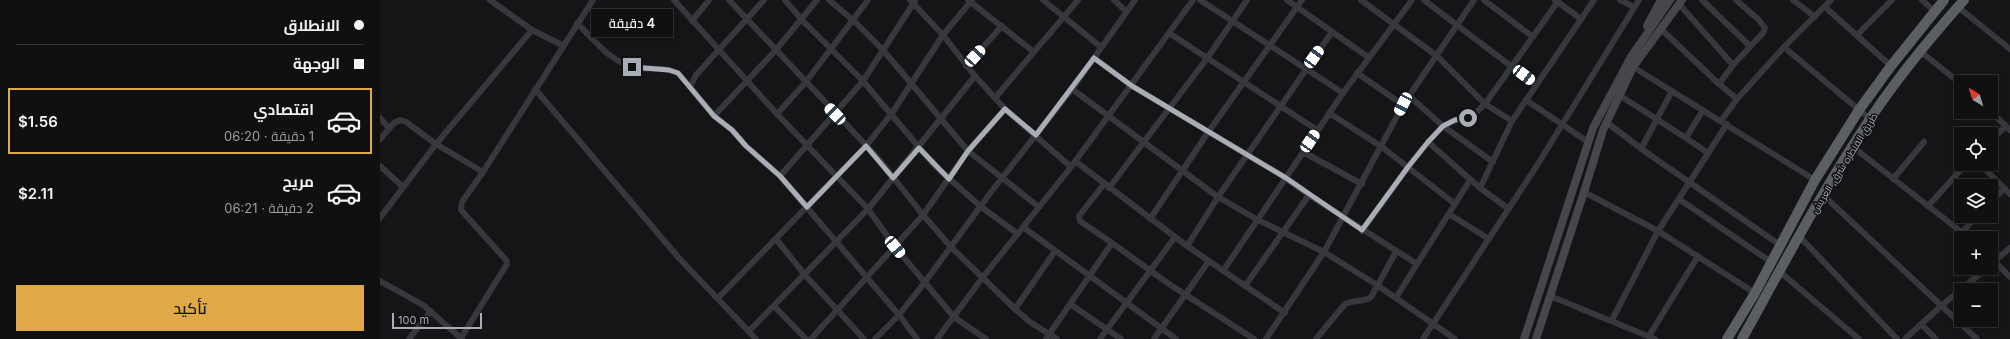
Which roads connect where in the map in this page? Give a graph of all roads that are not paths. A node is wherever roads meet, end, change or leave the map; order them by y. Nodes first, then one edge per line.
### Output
1 (490, 0) edge
2 (593, 0) edge
3 (674, 0) edge
4 (709, 0) edge
5 (729, 0) edge
6 (764, 0) edge
7 (785, 0) edge
8 (817, 0) edge
9 (829, 0) edge
10 (868, 0) edge
11 (970, 0) edge
12 (1043, 0) edge
13 (1078, 0) edge
14 (1114, 0) edge
15 (1135, 0) edge
16 (1193, 0) edge
17 (1200, 0) edge
18 (1247, 0) edge
19 (1287, 0) edge
20 (1302, 0) edge
21 (1361, 0) edge
22 (1412, 0) edge
23 (1424, 0) edge
24 (1474, 0) edge
25 (1484, 0) edge
26 (1594, 0) edge
27 (1620, 0) edge
28 (1639, 0) edge
29 (1661, 0) edge
30 (1670, 0) edge
31 (1702, 0) edge
32 (1736, 0) edge
33 (1793, 0) edge
34 (1831, 0) edge
35 (1892, 0) edge
36 (1922, 0) edge
37 (1944, 0) edge
38 (913, 1) edge
39 (1558, 1) edge
40 (1680, 2) edge
41 (1493, 3) edge
42 (1961, 4) edge
43 (1825, 6) junction
44 (1297, 7) junction
45 (1634, 7) junction
46 (1126, 11) junction
47 (1934, 11) junction
48 (1815, 17) junction
49 (1063, 18) junction
50 (1581, 18) junction
51 (747, 20) junction
52 (802, 20) junction
53 (1232, 20) junction
54 (692, 21) junction
55 (854, 21) junction
56 (577, 23) junction
57 (1394, 25) junction
58 (1457, 25) junction
59 (1002, 26) junction
60 (1661, 29) junction
61 (532, 30) junction
62 (1332, 32) junction
63 (1169, 33) junction
64 (943, 35) junction
65 (1857, 35) junction
66 (1533, 37) junction
67 (562, 45) junction
68 (1269, 45) junction
69 (1750, 46) junction
70 (1101, 47) junction
71 (1784, 47) junction
72 (832, 48) junction
73 (2010, 49) edge
74 (883, 50) junction
75 (719, 51) junction
76 (775, 51) junction
77 (1920, 51) junction
78 (1034, 52) junction
79 (1437, 56) junction
80 (1208, 57) junction
81 (1368, 57) junction
82 (1631, 57) junction
83 (1094, 58) junction
84 (1733, 65) junction
85 (966, 66) junction
86 (1512, 66) junction
87 (1891, 66) junction
88 (1633, 67) junction
89 (1305, 69) junction
90 (1357, 73) junction
91 (975, 76) junction
92 (1954, 78) edge
93 (746, 81) junction
94 (863, 81) junction
95 (1245, 81) junction
96 (806, 83) junction
97 (911, 84) junction
98 (1719, 84) junction
99 (1536, 85) junction
100 (1132, 86) junction
101 (690, 87) junction
102 (535, 89) junction
103 (1072, 89) junction
104 (1672, 91) junction
105 (1343, 93) junction
106 (1619, 95) junction
107 (1409, 96) junction
108 (995, 98) junction
109 (1526, 100) junction
110 (1737, 100) junction
111 (1403, 104) junction
112 (1485, 104) junction
113 (1281, 106) junction
114 (1169, 107) junction
115 (1005, 109) junction
116 (1703, 110) junction
117 (1859, 110) junction
118 (892, 113) junction
119 (1329, 113) junction
120 (777, 114) junction
121 (835, 114) junction
122 (714, 116) junction
123 (1108, 117) junction
124 (380, 118) edge
125 (1657, 119) junction
126 (1870, 119) junction
127 (1998, 119) edge
128 (941, 120) junction
129 (1512, 121) junction
130 (1606, 122) junction
131 (1724, 123) junction
132 (1562, 125) junction
133 (1443, 126) junction
134 (389, 128) junction
135 (2008, 128) edge
136 (1317, 130) junction
137 (1208, 131) junction
138 (1036, 135) junction
139 (1998, 135) edge
140 (1686, 138) junction
141 (380, 139) edge
142 (1144, 142) junction
143 (1428, 142) junction
144 (1588, 142) junction
145 (1924, 142) dead end
146 (436, 144) junction
147 (808, 144) junction
148 (866, 146) junction
149 (1382, 147) junction
150 (1853, 147) junction
151 (919, 148) junction
152 (1641, 149) junction
153 (968, 151) junction
154 (1303, 152) junction
155 (1708, 153) junction
156 (1247, 155) junction
157 (1075, 161) junction
158 (1493, 162) junction
159 (380, 166) edge
160 (1071, 167) junction
161 (1408, 167) junction
162 (1184, 170) junction
163 (1960, 171) edge
164 (1987, 171) edge
165 (483, 172) junction
166 (780, 176) junction
167 (838, 176) junction
168 (893, 178) junction
169 (1002, 178) junction
170 (1286, 178) junction
171 (949, 179) junction
172 (1893, 179) junction
173 (1470, 180) junction
174 (1815, 180) junction
175 (1689, 183) junction
176 (1104, 184) junction
177 (1362, 184) junction
178 (403, 187) junction
179 (1109, 188) junction
180 (1480, 188) junction
181 (2004, 188) junction
182 (1584, 192) junction
183 (1998, 194) edge
184 (2010, 194) edge
185 (1309, 195) junction
186 (1823, 195) junction
187 (1218, 196) junction
188 (1678, 199) junction
189 (1455, 204) junction
190 (980, 206) junction
191 (1928, 206) junction
192 (807, 207) junction
193 (1039, 207) junction
194 (1509, 208) junction
195 (868, 209) junction
196 (1448, 214) junction
197 (922, 215) junction
198 (380, 218) edge
199 (1150, 219) junction
200 (1343, 219) junction
201 (1258, 220) junction
202 (1970, 223) edge
203 (1023, 227) junction
204 (1362, 230) junction
205 (1658, 231) junction
206 (1961, 231) edge
207 (1963, 231) edge
208 (1283, 232) junction
209 (1018, 234) junction
210 (1175, 237) junction
211 (1800, 237) junction
212 (776, 239) junction
213 (1489, 239) junction
214 (836, 241) junction
215 (1112, 243) junction
216 (1780, 245) junction
217 (1186, 246) junction
218 (895, 247) junction
219 (951, 247) junction
220 (2010, 248) edge
221 (1055, 251) junction
222 (1324, 252) junction
223 (1396, 252) junction
224 (1698, 256) junction
225 (1998, 257) edge
226 (1209, 261) junction
227 (1771, 262) junction
228 (1417, 264) junction
229 (1998, 267) edge
230 (1150, 270) junction
231 (1223, 271) junction
232 (1780, 272) junction
233 (805, 275) junction
234 (1979, 275) edge
235 (1090, 276) junction
236 (983, 277) junction
237 (2010, 277) edge
238 (866, 278) junction
239 (380, 280) edge
240 (925, 282) junction
241 (1377, 285) junction
242 (1245, 286) junction
243 (1755, 293) junction
244 (1186, 295) junction
245 (1550, 296) junction
246 (718, 298) junction
247 (1396, 298) junction
248 (1126, 303) junction
249 (1070, 304) junction
250 (774, 306) junction
251 (1941, 306) junction
252 (1015, 309) junction
253 (837, 310) junction
254 (431, 311) junction
255 (1285, 313) junction
256 (899, 315) junction
257 (954, 316) junction
258 (1612, 320) junction
259 (1922, 324) junction
260 (1432, 325) junction
261 (1107, 329) junction
262 (1162, 329) junction
263 (749, 331) junction
264 (1048, 337) edge
265 (462, 338) edge
266 (1652, 338) edge
267 (1744, 338) edge
268 (1857, 338) edge
269 (409, 339) edge
270 (756, 339) edge
271 (806, 339) edge
272 (811, 339) edge
273 (864, 339) edge
274 (875, 339) edge
275 (917, 339) edge
276 (937, 339) edge
277 (986, 339) edge
278 (1057, 339) edge
279 (1100, 339) edge
280 (1121, 339) edge
281 (1154, 339) edge
282 (1176, 339) edge
283 (1254, 339) edge
284 (1266, 339) edge
285 (1316, 339) edge
286 (1423, 339) edge
287 (1455, 339) edge
288 (1524, 339) edge
289 (1536, 339) edge
290 (1727, 339) edge
291 (1897, 339) edge
292 (1905, 339) edge
293 (1936, 339) edge
294 (1977, 339) edge

1 - 61 street
2 - 56 street
3 - 54 street
4 - 54 street
5 - 51 street
6 - 51 street
7 - 52 street
8 - 52 street
9 - 55 street
10 - 55 street
11 - 59 street
11 - 64 street
12 - 49 street
13 - 49 street
14 - 46 street
15 - 46 street
16 - 63 street
17 - 53 street
18 - 53 street
19 - 44 street
20 - 44 street
21 - 57 street
22 - 57 street
23 - 58 street
24 - 58 street
25 - 41 street
26 - 50 street
27 - 45 street
28 - 45 street
29 - 82 main road
30 - 82 main road
31 - 69 street
32 - 69 street
33 - 48 street
34 - 43 street
35 - 65 street
36 - 47 street
37 - 47 highway, طريق القنطره شرق, العريش
38 - 64 street
38 - 74 street
39 - 50 street
39 - 66 street
40 - 60 main road
40 - 84 street
41 - 66 street
42 - 73 street
42 - 77 highway, طريق القنطره شرق, العريش
43 - 48 street
43 - 65 street
44 - 62 street
44 - 68 street
45 - 132 street
46 - 70 street
47 - 87 highway, طريق القنطره شرق, العريش
48 - 71 street
49 - 70 street
49 - 78 street
50 - 99 street
51 - 75 street
51 - 76 street
52 - 72 street
52 - 76 street
53 - 68 street
53 - 80 street
54 - 75 street
55 - 72 street
55 - 74 street
56 - 67 street
56 - 101 street
57 - 79 street
57 - 81 street
58 - 79 street
58 - 86 street
59 - 78 street
59 - 85 street
60 - 88 main road
60 - 98 street
61 - 67 street
61 - 146 street
62 - 81 street
62 - 89 street
63 - 80 street
63 - 100 street
64 - 85 street
64 - 97 street
65 - 87 street
66 - 86 street
67 - 102 street
68 - 89 street
68 - 95 street
69 - 84 street
70 - 83 street
71 - 110 street
71 - 117 street
72 - 94 street
72 - 96 street
74 - 94 street
74 - 97 street
75 - 93 street
75 - 101 street
76 - 93 street
76 - 96 street
77 - 92 street
77 - 126 highway, طريق القنطره شرق, العريش
78 - 108 street
79 - 107 street
79 - 112 street
80 - 95 street
80 - 114 street
81 - 90 street
82 - 144 main road
83 - 100 street
83 - 103 street
84 - 98 street
85 - 91 street
86 - 99 street
86 - 112 street
87 - 117 highway, طريق القنطره شرق, العريش
88 - 104 street
88 - 106 main road
89 - 105 street
89 - 113 street
90 - 105 street
90 - 111 street
91 - 108 street
91 - 128 street
93 - 120 street
93 - 122 street
94 - 118 street
94 - 121 street
95 - 113 street
95 - 137 street
96 - 120 street
96 - 121 street
97 - 118 street
97 - 128 street
98 - 110 street
99 - 109 street
100 - 114 street
100 - 123 street
101 - 122 street
102 - 165 street
102 - 246 street
103 - 123 street
103 - 138 street
104 - 116 street
104 - 125 street
105 - 119 street
106 - 125 street
106 - 130 main road
107 - 111 street
107 - 133 street
108 - 115 street
109 - 129 street
109 - 132 street
110 - 131 street
111 - 149 street
112 - 129 street
112 - 133 street
113 - 136 street
113 - 156 street
114 - 137 street
114 - 142 street
115 - 138 street
115 - 153 street
116 - 131 street
116 - 140 street
117 - 126 street
117 - 174 highway, طريق القنطره شرق, العريش
118 - 148 street
118 - 151 street
119 - 136 street
119 - 149 street
120 - 147 street
121 - 147 street
121 - 148 street
122 - 166 street
123 - 142 street
123 - 157 street
124 - 134 street
125 - 140 street
125 - 152 street
126 - 150 highway, طريق القنطره شرق, العريش
127 - 135 street
128 - 151 street
128 - 153 street
129 - 158 street
130 - 152 street
130 - 182 main road
131 - 155 street
131 - 174 street
132 - 144 street
132 - 194 street
133 - 143 street
133 - 158 street
134 - 141 street
134 - 146 street
135 - 139 street
136 - 154 street
137 - 156 street
137 - 162 street
138 - 160 street
138 - 169 street
140 - 155 street
142 - 162 street
142 - 179 street
143 - 161 street
143 - 173 street
144 - 288 main road
145 - 172 street
146 - 165 street
146 - 178 street
147 - 166 street
147 - 167 street
148 - 167 street
148 - 168 street
149 - 161 street
149 - 177 street
150 - 172 street
150 - 186 highway, طريق القنطره شرق, العريش
151 - 168 street
151 - 171 street
152 - 175 street
153 - 169 street
153 - 171 street
154 - 170 street
154 - 177 street
155 - 175 street
156 - 170 street
156 - 187 street
157 - 160 street
157 - 176 street
158 - 180 street
159 - 178 street
160 - 193 street
161 - 189 street
161 - 204 street
162 - 187 street
162 - 199 street
163 - 191 street
164 - 181 street
165 - 265 street
166 - 192 street
167 - 192 street
167 - 195 street
168 - 195 street
168 - 197 street
169 - 190 street
169 - 193 street
170 - 185 street
170 - 201 street
171 - 190 street
171 - 197 street
172 - 191 street
173 - 180 street
173 - 189 street
174 - 216 highway, طريق القنطره شرق, العريش
175 - 188 street
175 - 216 street
176 - 179 street
176 - 215 street
177 - 200 street
178 - 198 street
179 - 199 street
180 - 194 street
181 - 183 street
181 - 184 street
182 - 205 street
182 - 245 main road
185 - 200 street
185 - 208 street
186 - 211 highway, طريق القنطره شرق, العريش
186 - 251 street
187 - 201 street
187 - 217 street
188 - 205 street
188 - 227 street
189 - 196 street
190 - 209 street
190 - 219 street
191 - 206 street
192 - 212 street
192 - 214 street
193 - 203 street
194 - 213 street
195 - 214 street
195 - 218 street
196 - 213 street
196 - 228 street
197 - 218 street
197 - 219 street
199 - 210 street
200 - 204 street
200 - 222 street
201 - 208 street
201 - 231 street
202 - 207 street
203 - 209 street
203 - 221 street
204 - 223 street
205 - 224 street
205 - 258 street
208 - 222 street
208 - 242 street
209 - 236 street
210 - 217 street
210 - 230 street
211 - 232 highway, طريق القنطره شرق, العريش
211 - 291 street
212 - 233 street
212 - 246 street
213 - 260 street
214 - 233 street
214 - 238 street
215 - 230 street
215 - 235 street
216 - 227 highway, طريق القنطره شرق, العريش
217 - 226 street
218 - 238 street
218 - 240 street
219 - 236 street
219 - 240 street
220 - 225 street
221 - 235 street
221 - 252 street
222 - 241 street
222 - 255 street
223 - 228 street
223 - 241 street
224 - 243 street
224 - 266 street
226 - 231 street
226 - 244 street
227 - 243 highway, طريق القنطره شرق, العريش
228 - 247 street
229 - 237 street
230 - 244 street
230 - 248 street
231 - 242 street
232 - 267 highway, طريق القنطره شرق, العريش
232 - 268 street
233 - 250 street
233 - 253 street
234 - 251 street
235 - 248 street
235 - 249 street
236 - 252 street
236 - 257 street
238 - 253 street
238 - 256 street
239 - 254 street
240 - 256 street
240 - 257 street
241 - 247 street
241 - 285 street
242 - 255 street
243 - 290 highway, طريق القنطره شرق, العريش
244 - 262 street
244 - 283 street
245 - 258 street
245 - 289 main road
246 - 263 street
247 - 260 street
248 - 261 street
248 - 262 street
249 - 261 street
249 - 264 street
250 - 263 street
250 - 271 street
251 - 259 street
251 - 294 street
252 - 264 street
253 - 272 street
253 - 273 street
254 - 265 street
254 - 269 street
255 - 284 street
256 - 274 street
256 - 275 street
257 - 276 street
257 - 277 street
258 - 266 street
259 - 292 street
259 - 293 street
260 - 286 street
260 - 287 street
261 - 279 street
261 - 280 street
262 - 281 street
262 - 282 street
263 - 270 street
264 - 278 street

